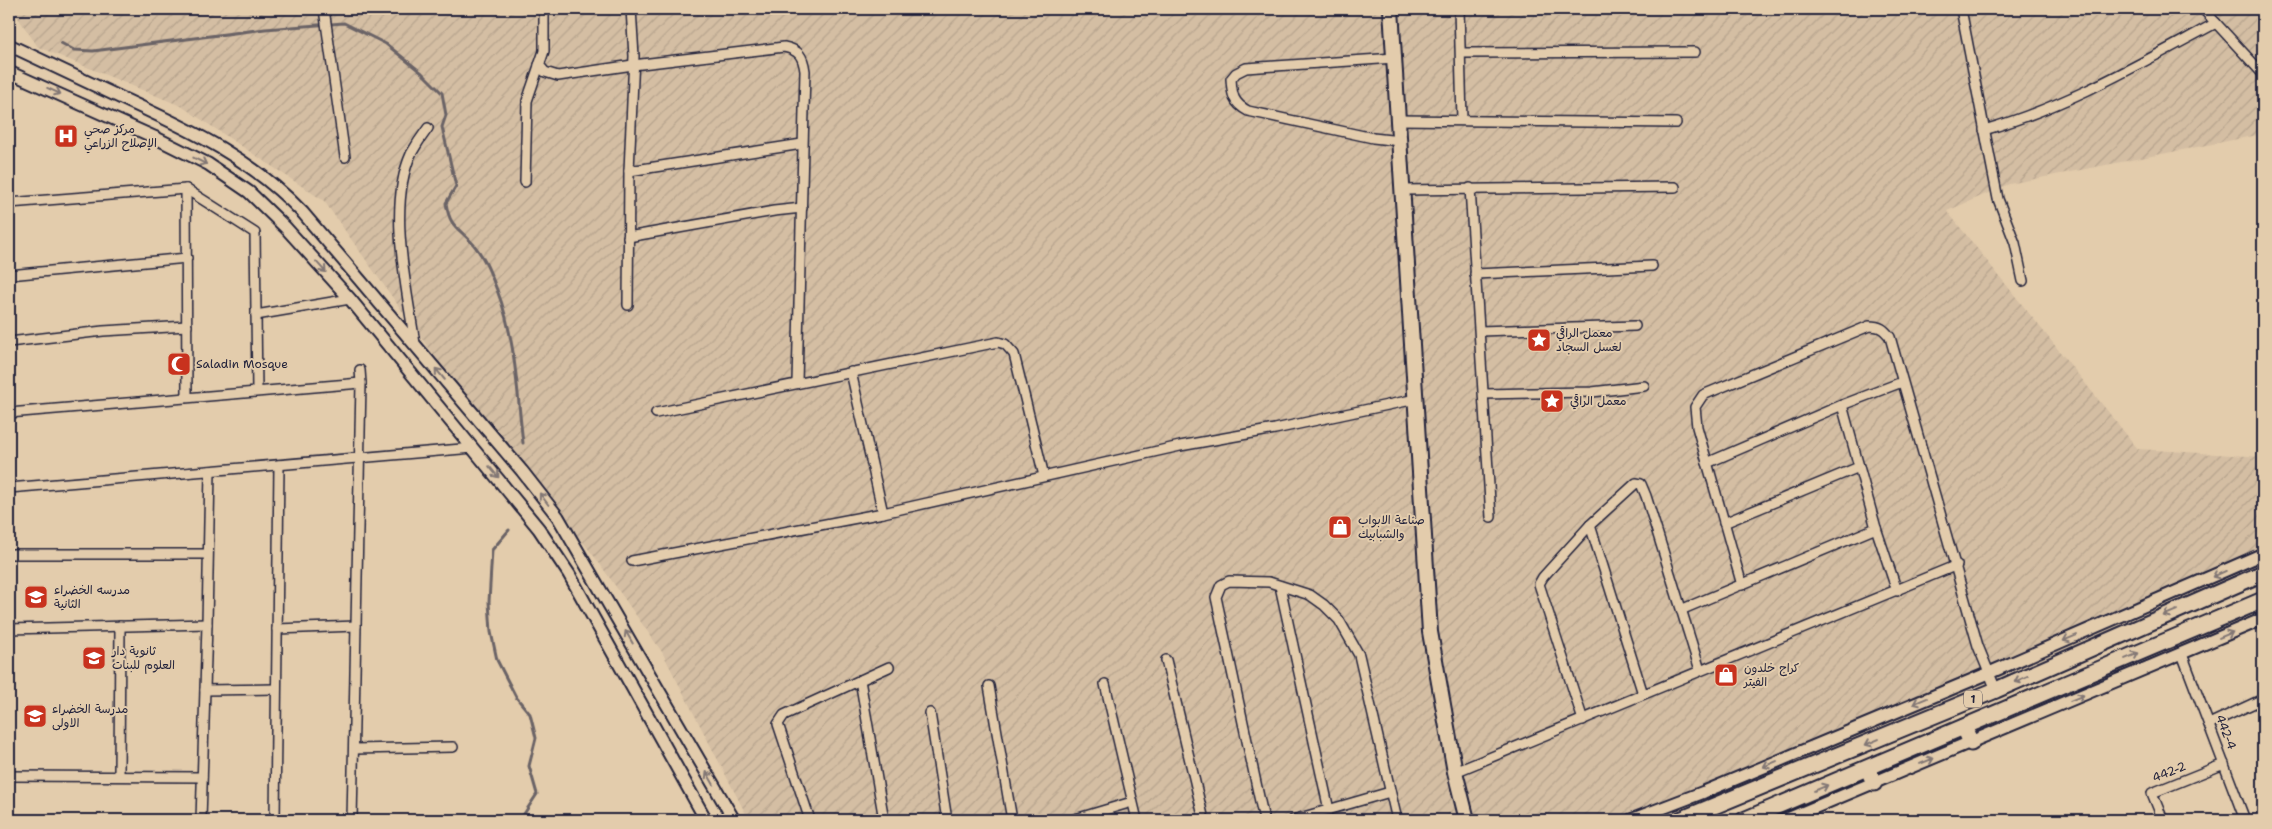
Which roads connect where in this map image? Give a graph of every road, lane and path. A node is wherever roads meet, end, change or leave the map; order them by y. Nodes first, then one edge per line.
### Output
1 (544, 9) edge
2 (631, 9) edge
3 (1391, 9) edge
4 (1459, 9) edge
5 (1961, 9) edge
6 (2203, 9) edge
7 (325, 13) edge
8 (2216, 23) junction
9 (9, 45) edge
10 (1695, 52) dead end
11 (1462, 53) junction
12 (1395, 58) junction
13 (539, 65) junction
14 (633, 65) junction
15 (9, 72) edge
16 (2263, 74) edge
17 (1398, 120) junction
18 (1462, 120) junction
19 (1676, 124) dead end
20 (428, 128) dead end
21 (1984, 130) junction
22 (1400, 142) junction
23 (802, 144) junction
24 (345, 156) dead end
25 (629, 171) junction
26 (525, 182) dead end
27 (1675, 187) dead end
28 (1470, 188) junction
29 (186, 189) junction
30 (1403, 190) junction
31 (9, 203) edge
32 (802, 208) junction
33 (628, 238) junction
34 (187, 258) junction
35 (1652, 266) dead end
36 (1475, 274) junction
37 (9, 275) edge
38 (2022, 281) dead end
39 (350, 299) junction
40 (628, 305) dead end
41 (256, 315) junction
42 (187, 326) junction
43 (1635, 326) dead end
44 (1480, 331) junction
45 (9, 342) edge
46 (415, 344) junction
47 (360, 370) dead end
48 (851, 372) junction
49 (797, 382) junction
50 (1902, 382) junction
51 (361, 383) junction
52 (1644, 386) dead end
53 (257, 392) junction
54 (1484, 394) junction
55 (188, 397) junction
56 (1416, 399) junction
57 (1842, 405) junction
58 (9, 412) edge
59 (656, 413) dead end
60 (476, 418) junction
61 (456, 427) junction
62 (473, 448) junction
63 (359, 458) junction
64 (1708, 463) junction
65 (279, 465) junction
66 (1859, 467) junction
67 (210, 471) junction
68 (1044, 476) junction
69 (9, 488) edge
70 (883, 513) junction
71 (1491, 517) dead end
72 (1724, 522) junction
73 (1590, 525) junction
74 (1876, 528) junction
75 (9, 554) edge
76 (207, 554) junction
77 (2263, 554) edge
78 (632, 561) dead end
79 (1957, 566) junction
80 (2263, 573) edge
81 (1742, 585) junction
82 (1280, 586) junction
83 (1897, 591) junction
84 (2263, 600) edge
85 (1682, 609) junction
86 (2263, 619) edge
87 (207, 624) junction
88 (120, 626) junction
89 (356, 626) junction
90 (9, 628) edge
91 (277, 629) junction
92 (2182, 654) junction
93 (1166, 660) dead end
94 (889, 667) dead end
95 (1700, 670) junction
96 (1989, 673) junction
97 (860, 680) junction
98 (1105, 684) dead end
99 (989, 686) dead end
100 (276, 689) junction
101 (205, 690) junction
102 (1996, 690) junction
103 (1643, 694) junction
104 (2263, 699) edge
105 (930, 713) dead end
106 (1582, 720) junction
107 (2209, 724) junction
108 (1964, 727) junction
109 (1971, 744) junction
110 (453, 747) dead end
111 (354, 748) junction
112 (2224, 764) junction
113 (1868, 769) junction
114 (1455, 772) junction
115 (9, 776) edge
116 (118, 776) junction
117 (202, 777) junction
118 (1874, 783) junction
119 (1390, 792) junction
120 (1132, 802) junction
121 (1329, 810) junction
122 (1714, 814) edge
123 (200, 820) edge
124 (275, 820) edge
125 (352, 820) edge
126 (706, 820) edge
127 (734, 820) edge
128 (810, 820) edge
129 (884, 820) edge
130 (947, 820) edge
131 (1012, 820) edge
132 (1072, 820) edge
133 (1137, 820) edge
134 (1204, 820) edge
135 (1264, 820) edge
136 (1293, 820) edge
137 (1397, 820) edge
138 (1467, 820) edge
139 (1631, 820) edge
140 (1680, 820) edge
141 (1744, 820) edge
142 (1785, 820) edge
143 (2163, 820) edge
144 (2246, 820) edge

1 - 13 street
2 - 14 street
3 - 12 main road
4 - 11 street
5 - 21 street
6 - 8 street
7 - 24 street
8 - 16 street
8 - 21 street
9 - 46 street
10 - 11 street
11 - 18 street
12 - 17 main road
12 - 22 street
13 - 14 street
13 - 26 street
14 - 23 street
14 - 25 street
15 -> 39 street
17 - 18 street
17 - 22 main road
18 - 19 street
20 - 46 street
21 - 38 street
22 - 30 main road
23 - 25 street
23 - 32 street
25 - 33 street
27 - 28 street
28 - 30 street
28 - 36 street
29 - 31 street
29 - 34 street
29 - 41 street
30 - 56 main road
32 - 33 street
32 - 49 street
33 - 40 street
34 - 37 street
34 - 42 street
35 - 36 street
36 - 44 street
39 - 41 street
39 - 61 street
41 - 53 street
42 - 45 street
42 - 55 street
43 - 44 street
44 - 54 street
60 -> 46 street
47 - 51 street
48 - 49 street
48 - 68 street
48 - 70 street
49 - 59 street
50 - 57 street
50 - 64 street
50 - 79 street
51 - 53 street
51 - 63 street
52 - 54 street
53 - 55 street
54 - 71 street
55 - 58 street
56 - 68 street
56 - 114 main road
57 - 64 street
57 - 66 street
60 - 61 street
127 -> 60 street
61 - 62 street
62 - 63 street
62 -> 126 street
63 - 65 street
63 - 89 street
64 - 72 street
65 - 67 street
65 - 91 street
66 - 72 street
66 - 74 street
67 - 69 street
67 - 76 street
68 - 70 street
70 - 78 street
72 - 81 street
73 - 85 street
73 - 103 street
73 - 106 street
74 - 81 street
74 - 83 street
75 - 76 street
76 - 87 street
77 -> 96 street
79 - 83 street
79 - 96 street
80 -> 102 highway, 1
81 - 85 street
82 - 119 street
82 - 121 street
82 - 135 street
83 - 95 street
108 -> 84 highway, 1
85 - 95 street
92 -> 86 street
87 - 88 street
87 - 101 street
88 - 90 street
88 - 116 street
89 - 91 street
89 - 111 street
91 - 100 street
92 - 107 street, 442-4
109 -> 92 street
93 - 134 street
94 - 97 street
95 - 103 street
96 - 102 street
96 -> 139 street
97 - 128 street
97 - 129 street
98 - 120 street
99 - 131 street
100 - 101 street
100 - 124 street
101 - 117 street
102 -> 122 highway, 1
103 - 106 street
104 - 107 street
105 - 130 street
106 - 114 street
107 - 112 street, 442-4
108 - 109 highway
108 - 113 highway, 1
118 -> 109 street
110 - 111 street
111 - 125 street
112 - 143 street, 442-2
112 - 144 street, 442-4
113 - 118 highway
141 -> 113 highway, 1
114 - 138 main road
115 - 116 street
116 - 117 street
117 - 123 street
118 - 142 street
119 - 121 street
119 - 137 street
120 - 132 street
120 - 133 street
121 - 136 street
122 - 140 highway, 1

